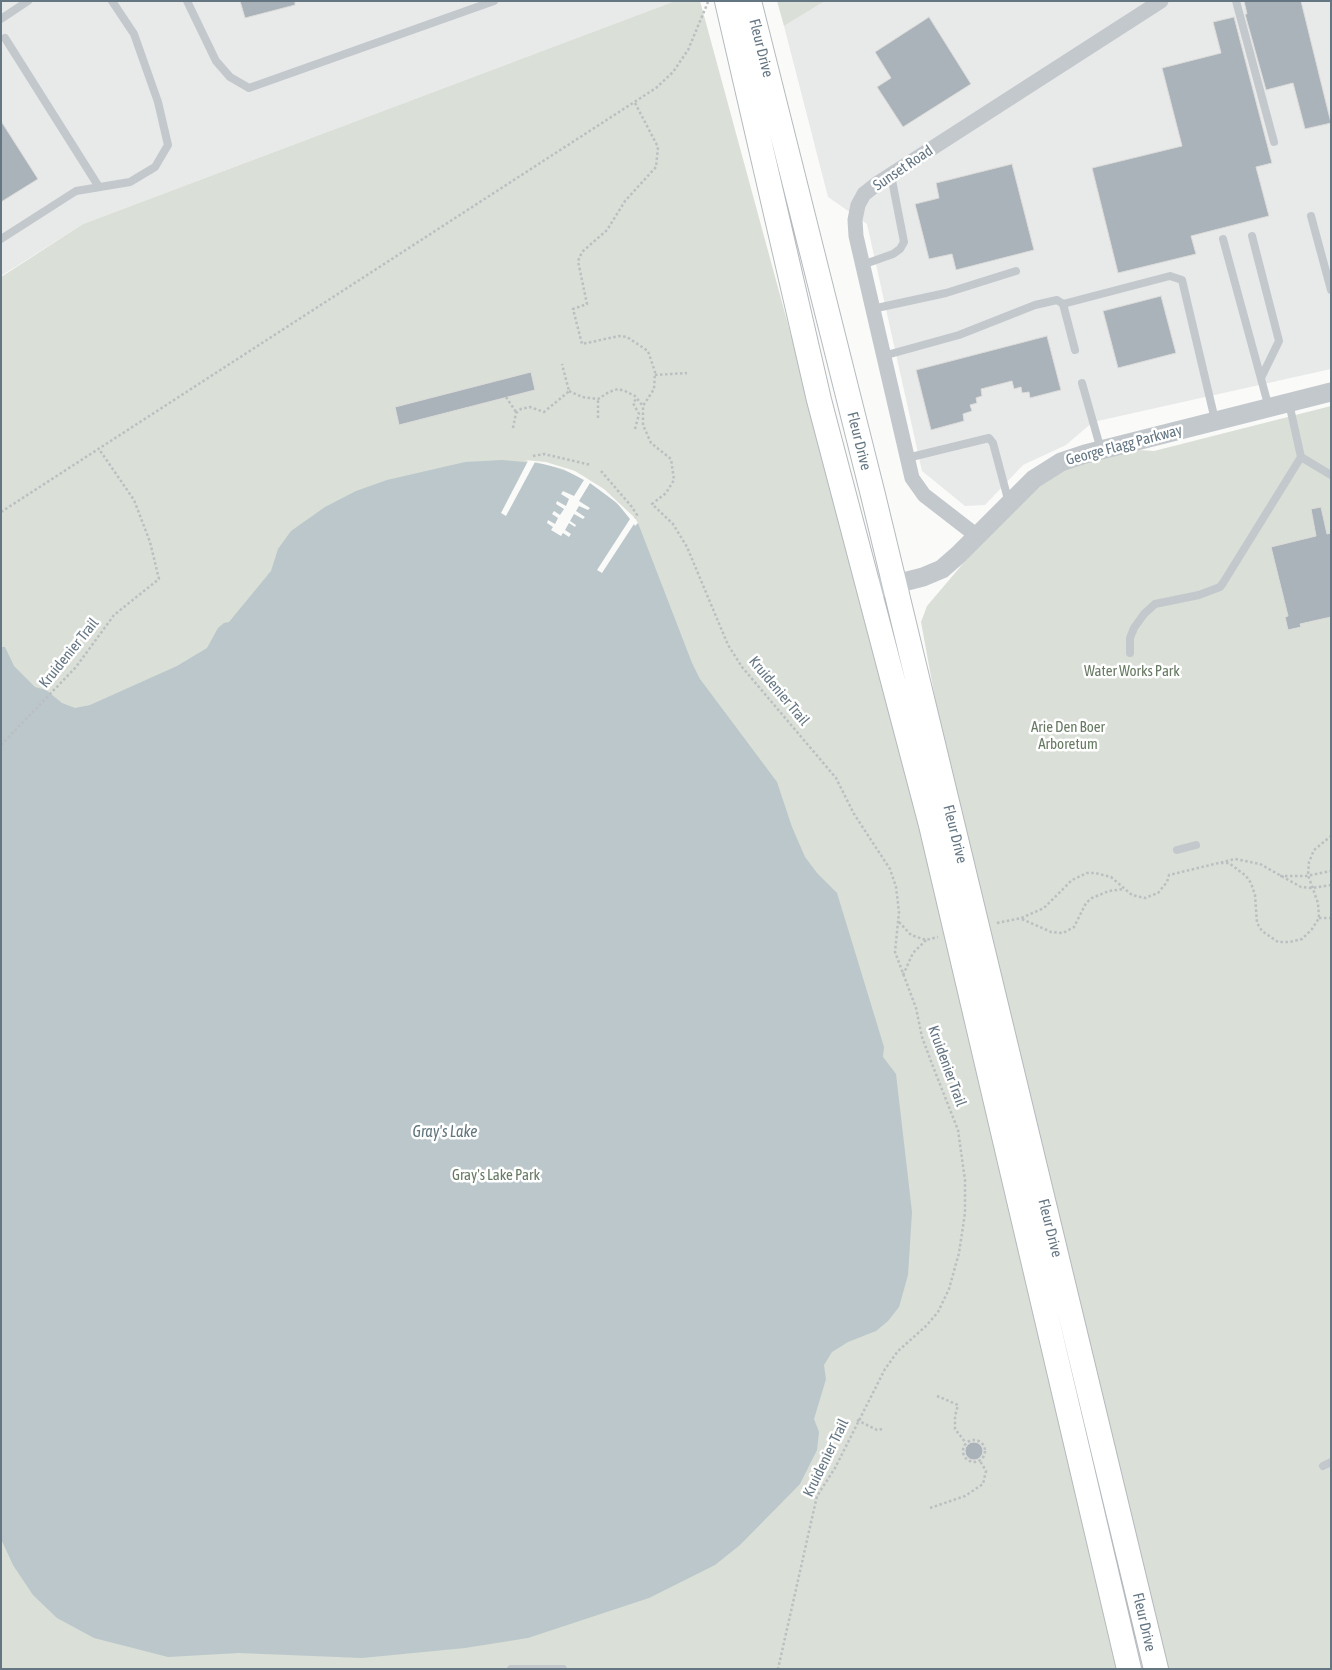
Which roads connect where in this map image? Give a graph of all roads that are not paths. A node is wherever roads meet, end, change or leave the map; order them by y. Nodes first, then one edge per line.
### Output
1 (28, 1) edge
2 (112, 1) edge
3 (187, 1) edge
4 (494, 1) edge
5 (727, 1) edge
6 (749, 1) edge
7 (1161, 1) edge
8 (1236, 1) edge
9 (1, 19) edge
10 (5, 38) dead end
11 (759, 88) junction
12 (1274, 142) dead end
13 (891, 175) junction
14 (100, 187) junction
15 (1311, 216) dead end
16 (1252, 236) dead end
17 (1, 239) edge
18 (1223, 239) dead end
19 (862, 265) junction
20 (1016, 271) dead end
21 (1331, 290) edge
22 (1063, 304) junction
23 (872, 309) junction
24 (1075, 350) dead end
25 (883, 356) junction
26 (1261, 378) junction
27 (1082, 382) dead end
28 (1331, 392) edge
29 (1289, 403) junction
30 (1269, 408) junction
31 (1216, 421) junction
32 (1101, 450) junction
33 (1301, 457) junction
34 (906, 458) junction
35 (1331, 475) edge
36 (1009, 503) junction
37 (977, 536) junction
38 (894, 584) junction
39 (868, 591) junction
40 (1130, 653) dead end
41 (1196, 845) dead end
42 (1177, 850) dead end
43 (1331, 1462) edge
44 (1323, 1466) dead end
45 (511, 1669) edge
46 (563, 1669) edge
47 (1129, 1669) edge
48 (1156, 1669) edge

1 - 9 lane
2 - 14 lane
3 - 4 lane
5 - 11 main road, Fleur Drive
6 - 11 main road, Fleur Drive
7 - 13 street, Sunset Road
8 - 12 lane
10 - 14 lane
11 - 38 main road, Fleur Drive
11 - 39 main road, Fleur Drive
13 - 19 street, Sunset Road
13 - 19 lane
14 - 17 lane
15 - 21 lane
16 - 26 lane
18 - 26 lane
19 - 23 street, Sunset Road
20 - 23 lane
22 - 24 lane
22 - 25 lane
22 - 31 lane
23 - 25 street, Sunset Road
25 - 34 street, Sunset Road
26 - 30 lane
27 - 32 lane
28 - 29 street, George Flagg Parkway
29 - 30 street, George Flagg Parkway
29 - 33 lane
30 - 31 street, George Flagg Parkway
31 - 32 street, George Flagg Parkway
32 - 36 street, George Flagg Parkway
33 - 35 lane
33 - 40 lane
34 - 36 lane
34 - 37 street, Sunset Road
36 - 37 street, George Flagg Parkway
37 - 38 street, George Flagg Parkway
38 - 39 street, George Flagg Parkway
38 - 48 main road, Fleur Drive
39 - 47 main road, Fleur Drive
41 - 42 lane
43 - 44 lane
45 - 46 lane

